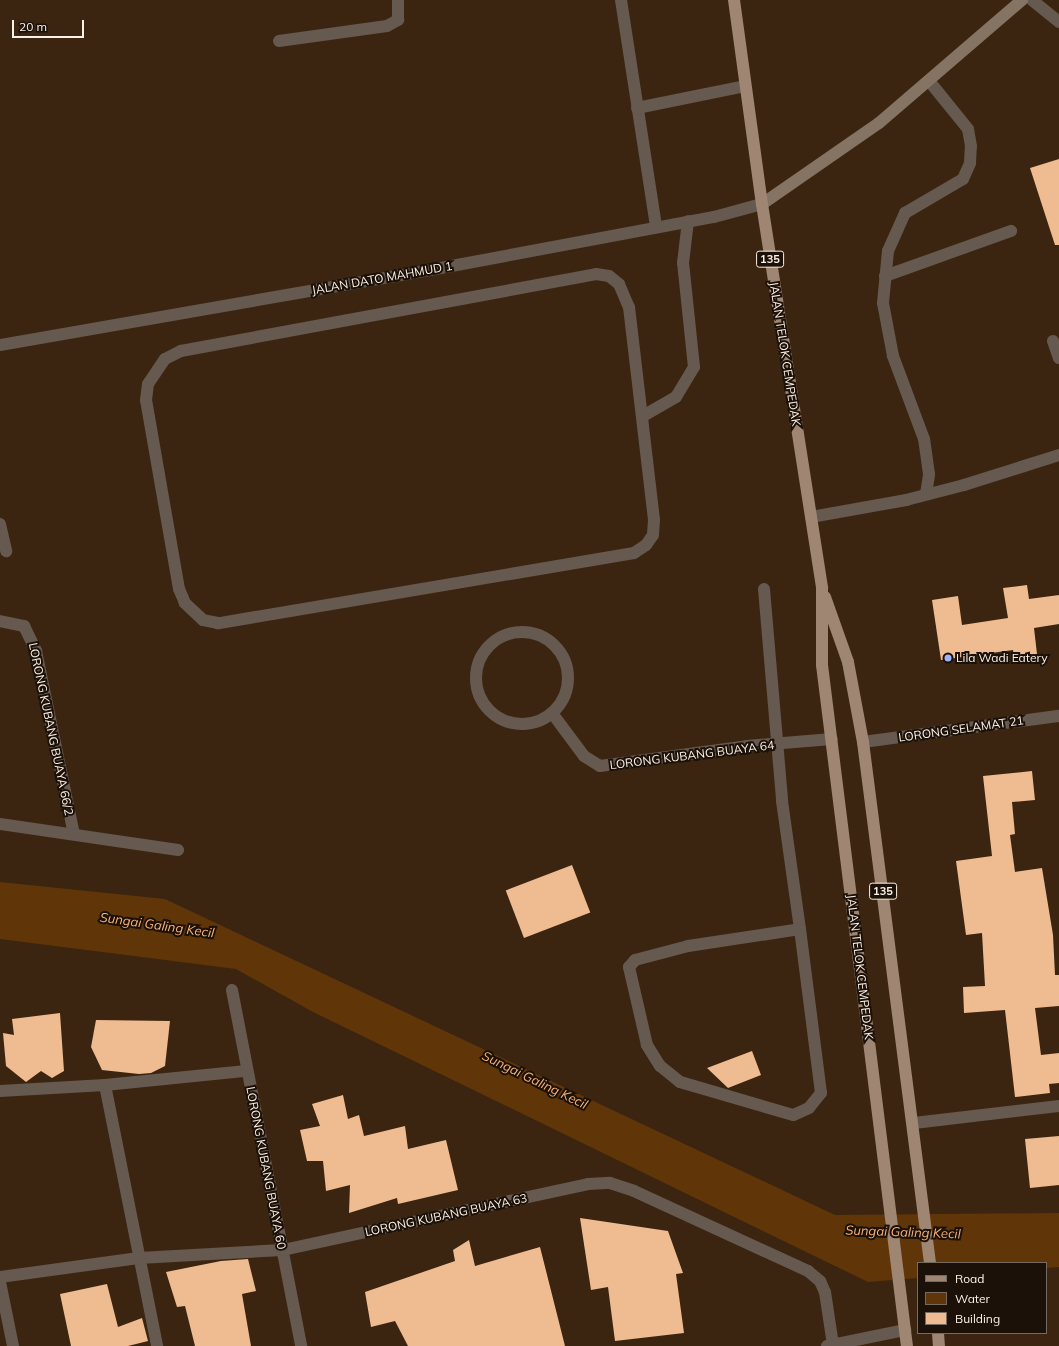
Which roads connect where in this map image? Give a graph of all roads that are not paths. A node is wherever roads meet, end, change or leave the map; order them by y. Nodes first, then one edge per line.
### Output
1 (401, 0) edge
2 (621, 0) edge
3 (734, 0) edge
4 (1022, 0) edge
5 (1032, 0) edge
6 (1059, 22) edge
7 (279, 41) dead end
8 (930, 82) junction
9 (746, 86) junction
10 (637, 108) junction
11 (762, 204) junction
12 (688, 221) junction
13 (656, 227) junction
14 (1011, 231) dead end
15 (885, 276) junction
16 (1053, 341) dead end
17 (0, 345) edge
18 (1059, 358) edge
19 (643, 416) junction
20 (1059, 455) edge
21 (926, 494) junction
22 (811, 516) junction
23 (0, 524) edge
24 (6, 550) dead end
25 (822, 588) junction
26 (764, 589) dead end
27 (0, 621) edge
28 (552, 713) junction
29 (1059, 716) edge
30 (832, 739) junction
31 (862, 742) junction
32 (776, 744) junction
33 (0, 824) edge
34 (74, 834) junction
35 (178, 850) dead end
36 (800, 929) junction
37 (232, 990) dead end
38 (246, 1071) junction
39 (106, 1086) junction
40 (0, 1091) edge
41 (1059, 1106) edge
42 (914, 1123) junction
43 (283, 1250) junction
44 (139, 1258) junction
45 (930, 1262) edge
46 (0, 1277) edge
47 (0, 1282) edge
48 (905, 1330) junction
49 (938, 1334) edge
50 (830, 1345) edge
51 (12, 1346) edge
52 (157, 1346) edge
53 (301, 1346) edge
54 (907, 1346) edge
55 (940, 1346) edge

1 - 7 street
2 - 10 street
3 - 9 main road, JALAN TELOK CEMPEDAK / 135
4 - 8 street
5 - 6 street
8 - 11 street
8 - 15 street
9 - 10 street
9 - 11 main road, JALAN TELOK CEMPEDAK / 135
10 - 13 street
11 - 12 street, JALAN DATO MAHMUD 1
11 - 22 main road, JALAN TELOK CEMPEDAK / 135
12 - 13 street, JALAN DATO MAHMUD 1
12 - 19 street
13 - 17 street, JALAN DATO MAHMUD 1
14 - 15 street
15 - 21 street
16 - 18 street
19 - 19 street
20 - 21 street
21 - 22 street
22 - 25 main road, JALAN TELOK CEMPEDAK / 135
23 - 24 street
25 - 30 main road, JALAN TELOK CEMPEDAK / 135
25 - 31 main road, JALAN TELOK CEMPEDAK / 135
26 - 32 street
27 - 34 street, LORONG KUBANG BUAYA 66/2
28 - 28 street
28 - 32 street, LORONG KUBANG BUAYA 64
29 - 31 street, LORONG SELAMAT 21
30 - 32 street, LORONG KUBANG BUAYA 64
30 - 48 main road, JALAN TELOK CEMPEDAK / 135
31 - 42 main road, JALAN TELOK CEMPEDAK / 135
32 - 36 street
33 - 34 street
34 - 35 street
36 - 36 street
37 - 38 street, LORONG KUBANG BUAYA 60
38 - 39 street
38 - 43 street, LORONG KUBANG BUAYA 60
39 - 40 street
39 - 44 street
41 - 42 street
42 - 45 main road, JALAN TELOK CEMPEDAK / 135
43 - 44 street, LORONG KUBANG BUAYA 63
43 - 50 street, LORONG KUBANG BUAYA 63
43 - 53 street, LORONG KUBANG BUAYA 60
44 - 46 street, LORONG KUBANG BUAYA 63
44 - 52 street
47 - 51 street
48 - 50 street
48 - 54 main road, JALAN TELOK CEMPEDAK / 135
49 - 55 main road

